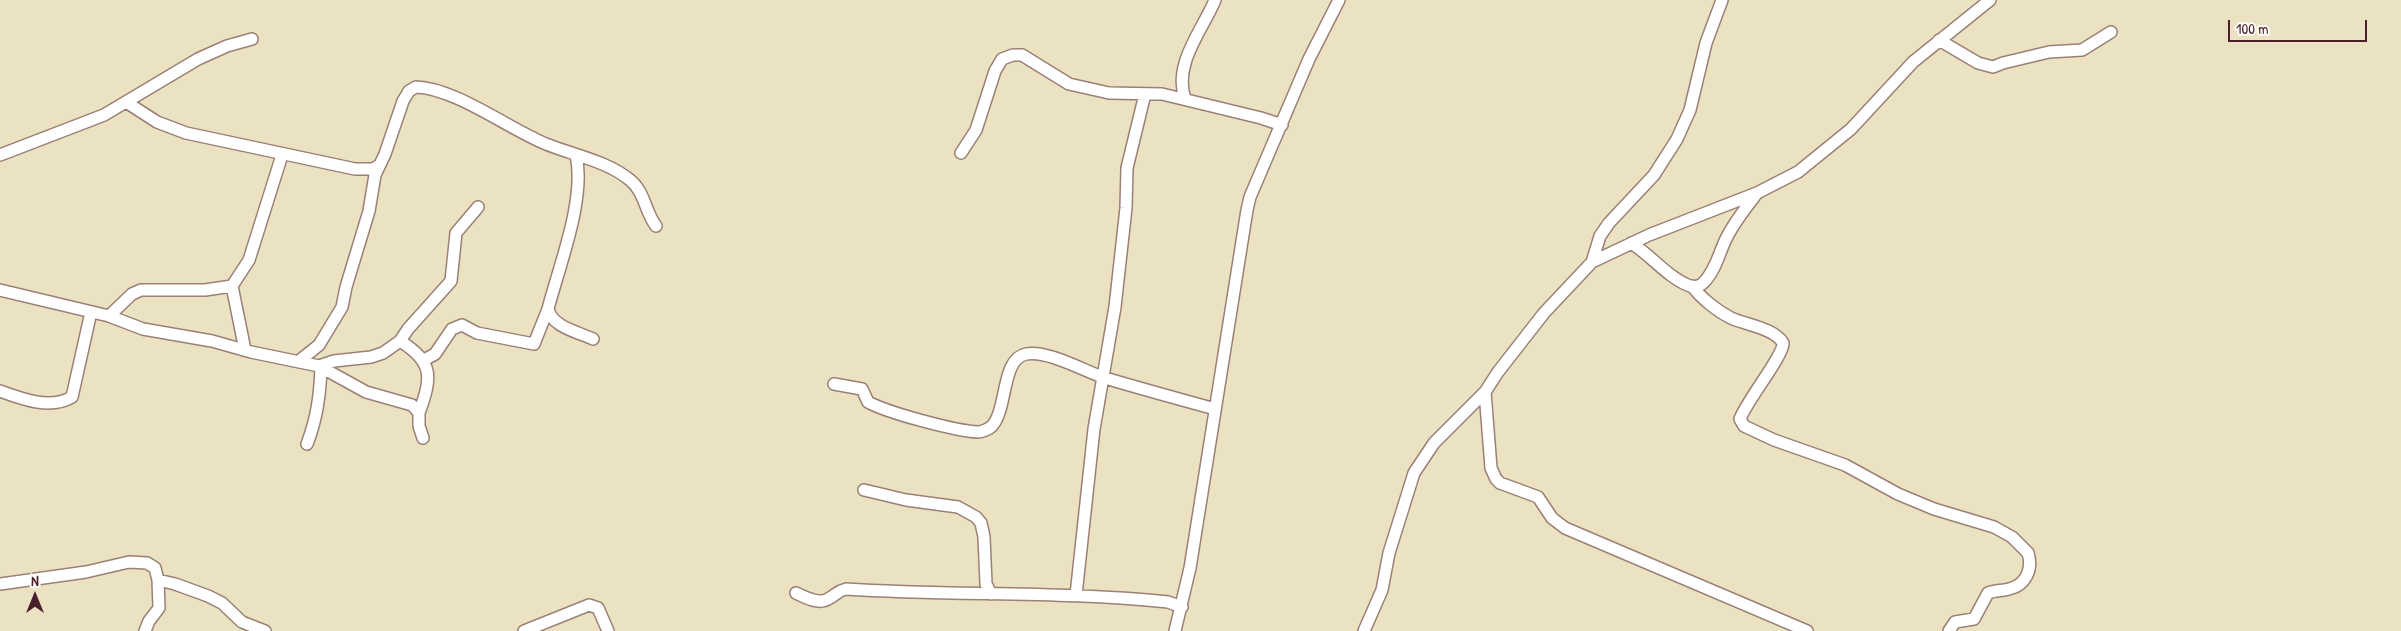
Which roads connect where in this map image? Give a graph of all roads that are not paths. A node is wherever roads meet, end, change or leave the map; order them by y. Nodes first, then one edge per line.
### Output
1 (1215, 0) edge
2 (1339, 0) edge
3 (1722, 0) edge
4 (1990, 0) edge
5 (2111, 32) dead end
6 (252, 39) dead end
7 (1939, 40) junction
8 (1145, 94) junction
9 (1185, 99) junction
10 (126, 102) junction
11 (1282, 125) junction
12 (961, 153) dead end
13 (0, 155) edge
14 (282, 155) junction
15 (576, 155) junction
16 (598, 164) junction
17 (378, 166) junction
18 (579, 175) junction
19 (1757, 193) junction
20 (478, 207) dead end
21 (656, 226) dead end
22 (1631, 244) junction
23 (1592, 262) junction
24 (232, 286) junction
25 (1692, 286) junction
26 (0, 290) edge
27 (548, 309) junction
28 (91, 312) junction
29 (109, 316) junction
30 (593, 339) dead end
31 (400, 341) junction
32 (245, 350) junction
33 (424, 360) junction
34 (300, 361) junction
35 (320, 367) junction
36 (1103, 377) junction
37 (834, 384) dead end
38 (0, 391) edge
39 (1485, 392) junction
40 (1215, 409) junction
41 (419, 413) junction
42 (422, 438) dead end
43 (307, 444) dead end
44 (864, 490) dead end
45 (158, 580) junction
46 (0, 584) edge
47 (796, 593) dead end
48 (991, 594) junction
49 (1076, 595) junction
50 (1182, 607) junction
51 (145, 631) edge
52 (265, 631) edge
53 (524, 631) edge
54 (608, 631) edge
55 (1175, 631) edge
56 (1364, 631) edge
57 (1807, 631) edge
58 (1949, 631) edge

1 - 9 street
2 - 11 street
3 - 23 street
4 - 7 street
5 - 7 street
6 - 10 street
7 - 19 street
8 - 9 street
8 - 12 street
8 - 36 street
9 - 11 street
10 - 13 street
10 - 14 street
11 - 40 street
14 - 17 street
14 - 24 street
15 - 16 street
15 - 17 street
15 - 18 street
16 - 18 street
16 - 21 street
17 - 34 street
18 - 27 street
19 - 22 street
19 - 25 street
20 - 31 street
22 - 23 street
22 - 25 street
23 - 39 street
24 - 29 street
24 - 32 street
25 - 58 street
26 - 28 street
27 - 30 street
27 - 33 street
28 - 29 street
28 - 38 street
29 - 32 street
31 - 33 street
31 - 35 street
32 - 34 street
33 - 41 street
34 - 35 street
35 - 41 street
35 - 43 street
36 - 37 street
36 - 40 street
36 - 49 street
39 - 56 street
39 - 57 street
40 - 50 street
41 - 42 street
44 - 48 street
45 - 46 street
45 - 51 street
45 - 52 street
47 - 48 street
48 - 49 street
49 - 50 street
50 - 55 street
53 - 54 street

